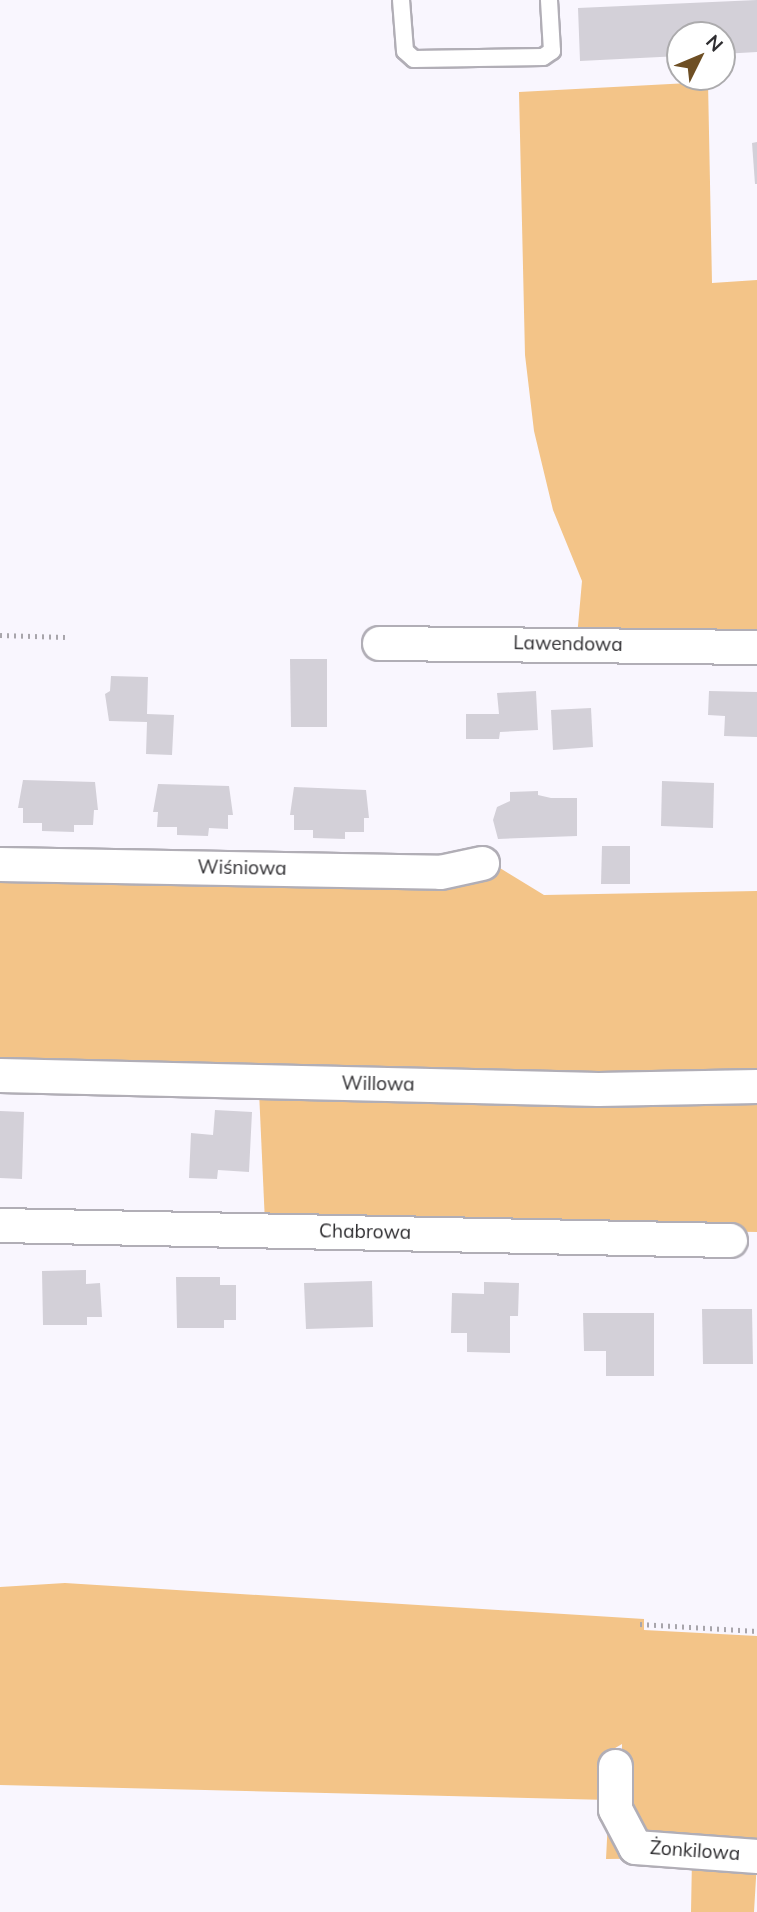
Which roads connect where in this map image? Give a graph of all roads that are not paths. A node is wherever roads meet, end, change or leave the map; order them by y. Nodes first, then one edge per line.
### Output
1 (401, 0) edge
2 (550, 0) edge
3 (379, 643) dead end
4 (757, 647) edge
5 (482, 863) dead end
6 (0, 864) edge
7 (0, 1075) edge
8 (757, 1086) edge
9 (0, 1226) edge
10 (730, 1240) dead end
11 (615, 1766) dead end
12 (757, 1856) edge

1 - 2 lane
3 - 4 street, Lawendowa
5 - 6 street, Wiśniowa
7 - 8 street, Willowa
9 - 10 street, Chabrowa
11 - 12 street, Żonkilowa

